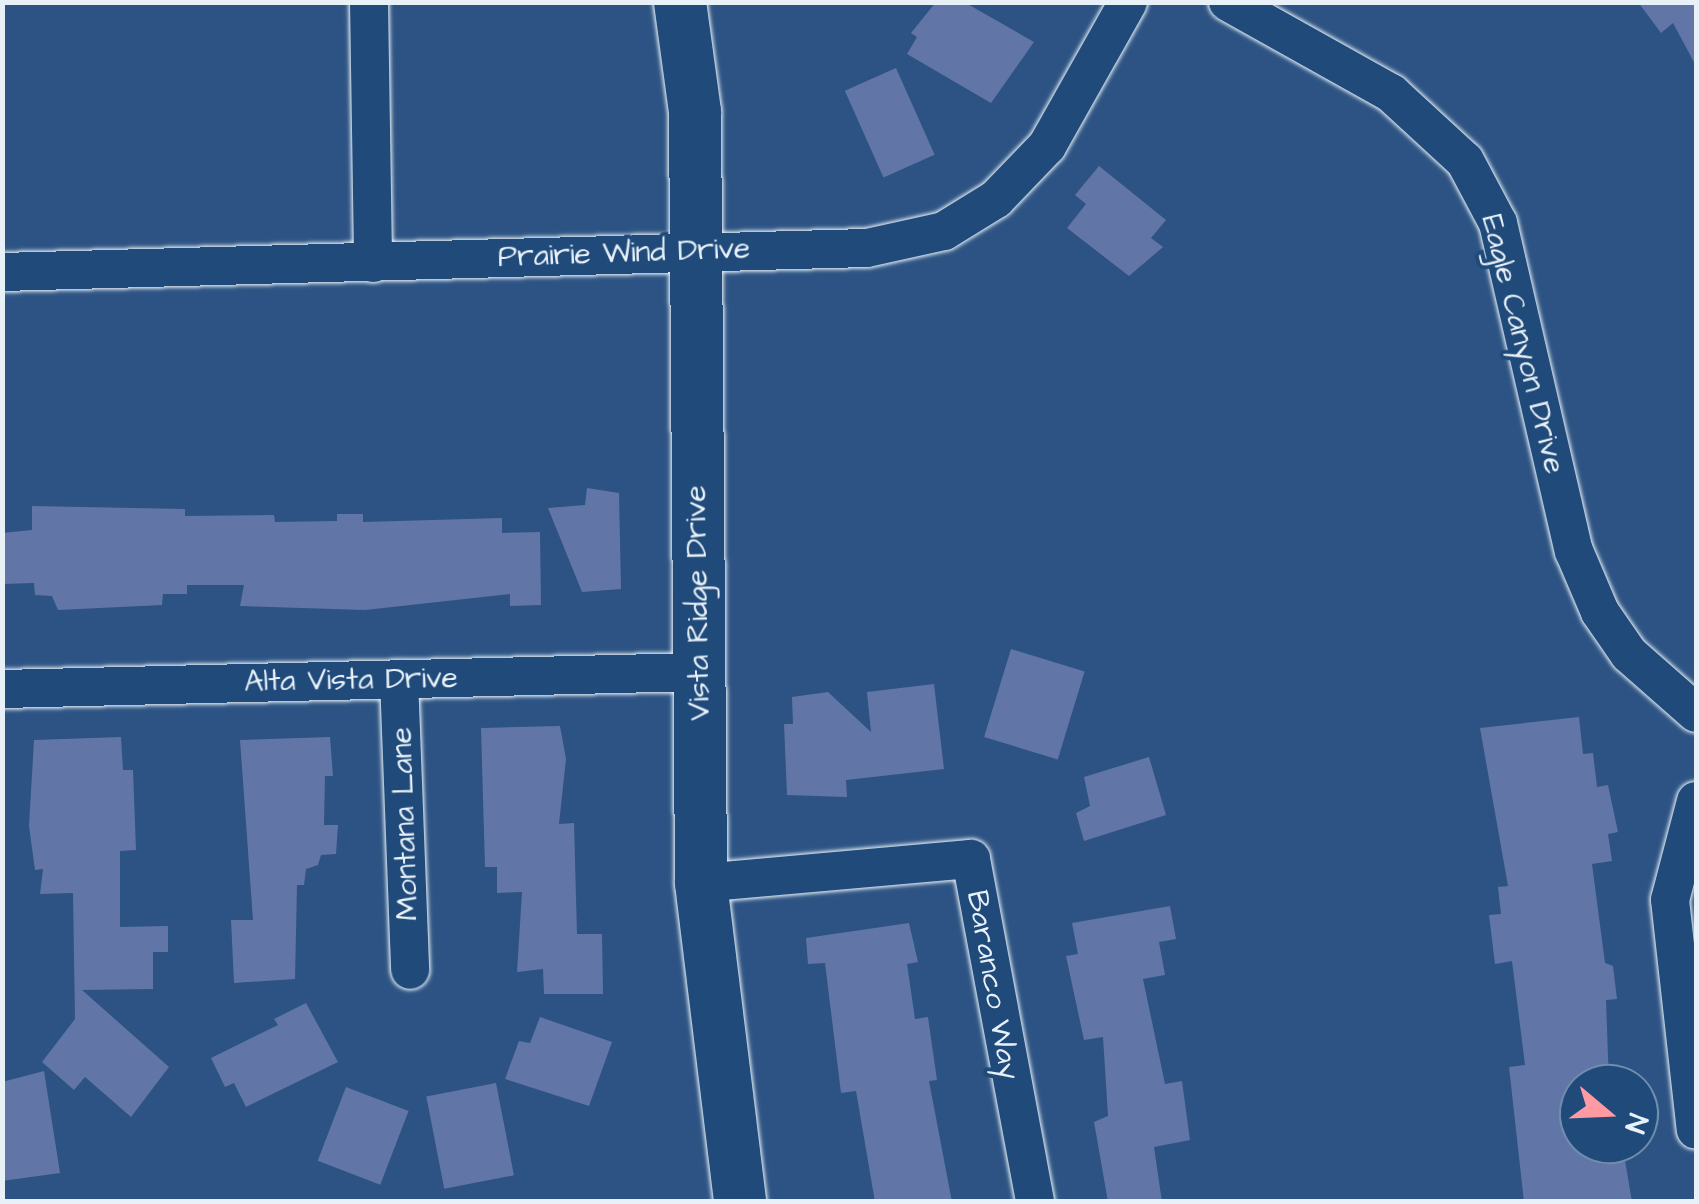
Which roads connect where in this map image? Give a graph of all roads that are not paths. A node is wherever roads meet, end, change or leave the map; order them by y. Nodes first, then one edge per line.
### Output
1 (369, 2) edge
2 (680, 2) edge
3 (1128, 2) edge
4 (1228, 2) edge
5 (694, 248) junction
6 (373, 262) junction
7 (2, 272) edge
8 (699, 672) junction
9 (399, 678) junction
10 (2, 689) edge
11 (1696, 713) edge
12 (1696, 801) edge
13 (701, 884) junction
14 (410, 970) dead end
15 (1696, 1130) edge
16 (740, 1202) edge
17 (1036, 1202) edge

1 - 6 street
2 - 5 street, Vista Ridge Drive
3 - 5 street, Prairie Wind Drive
4 - 11 street, Eagle Canyon Drive
5 - 6 street, Prairie Wind Drive
5 - 8 street, Vista Ridge Drive
6 - 7 street, Prairie Wind Drive
8 - 9 street, Alta Vista Drive
8 - 13 street, Vista Ridge Drive
9 - 10 street, Alta Vista Drive
9 - 14 street, Montana Lane
12 - 15 street
13 - 16 street, Vista Ridge Drive
13 - 17 street, Baranco Way

